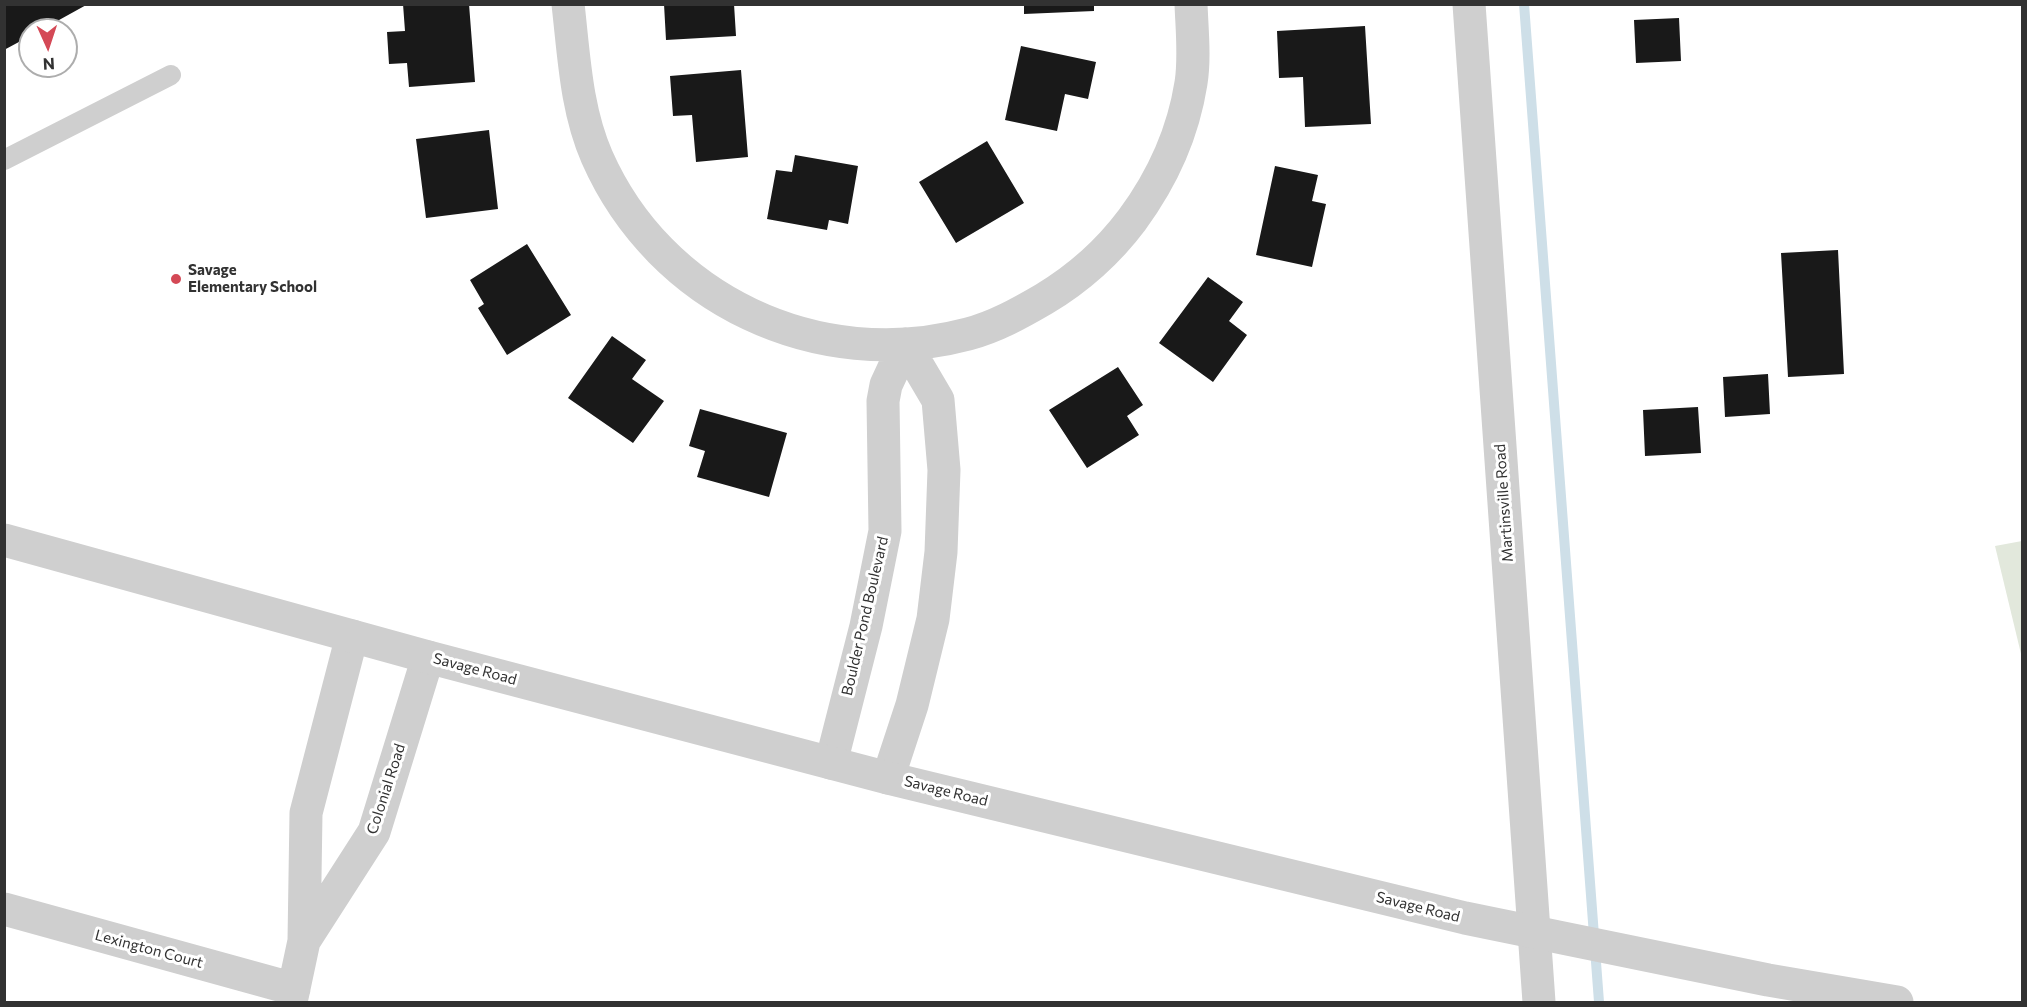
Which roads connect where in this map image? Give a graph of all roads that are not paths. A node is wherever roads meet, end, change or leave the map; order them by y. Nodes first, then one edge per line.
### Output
1 (568, 4) edge
2 (1191, 4) edge
3 (1469, 4) edge
4 (171, 75) dead end
5 (4, 160) edge
6 (905, 344) junction
7 (4, 540) edge
8 (352, 636) junction
9 (428, 657) junction
10 (831, 763) junction
11 (888, 778) junction
12 (4, 909) edge
13 (1534, 933) junction
14 (304, 941) junction
15 (292, 996) edge
16 (1539, 1002) edge
17 (1897, 1002) edge

1 - 6 street
2 - 6 street
3 - 13 street, Martinsville Road
4 - 5 lane
6 - 10 street, Boulder Pond Boulevard
6 - 11 street
7 - 8 street, Savage Road
8 - 9 street, Savage Road
8 - 14 street, Colonial Road
9 - 10 street, Savage Road
9 - 14 street, Colonial Road
10 - 11 street, Savage Road
11 - 13 street, Savage Road
12 - 15 street, Lexington Court
13 - 16 street, Martinsville Road
13 - 17 street, Savage Road
14 - 15 street, Colonial Road

